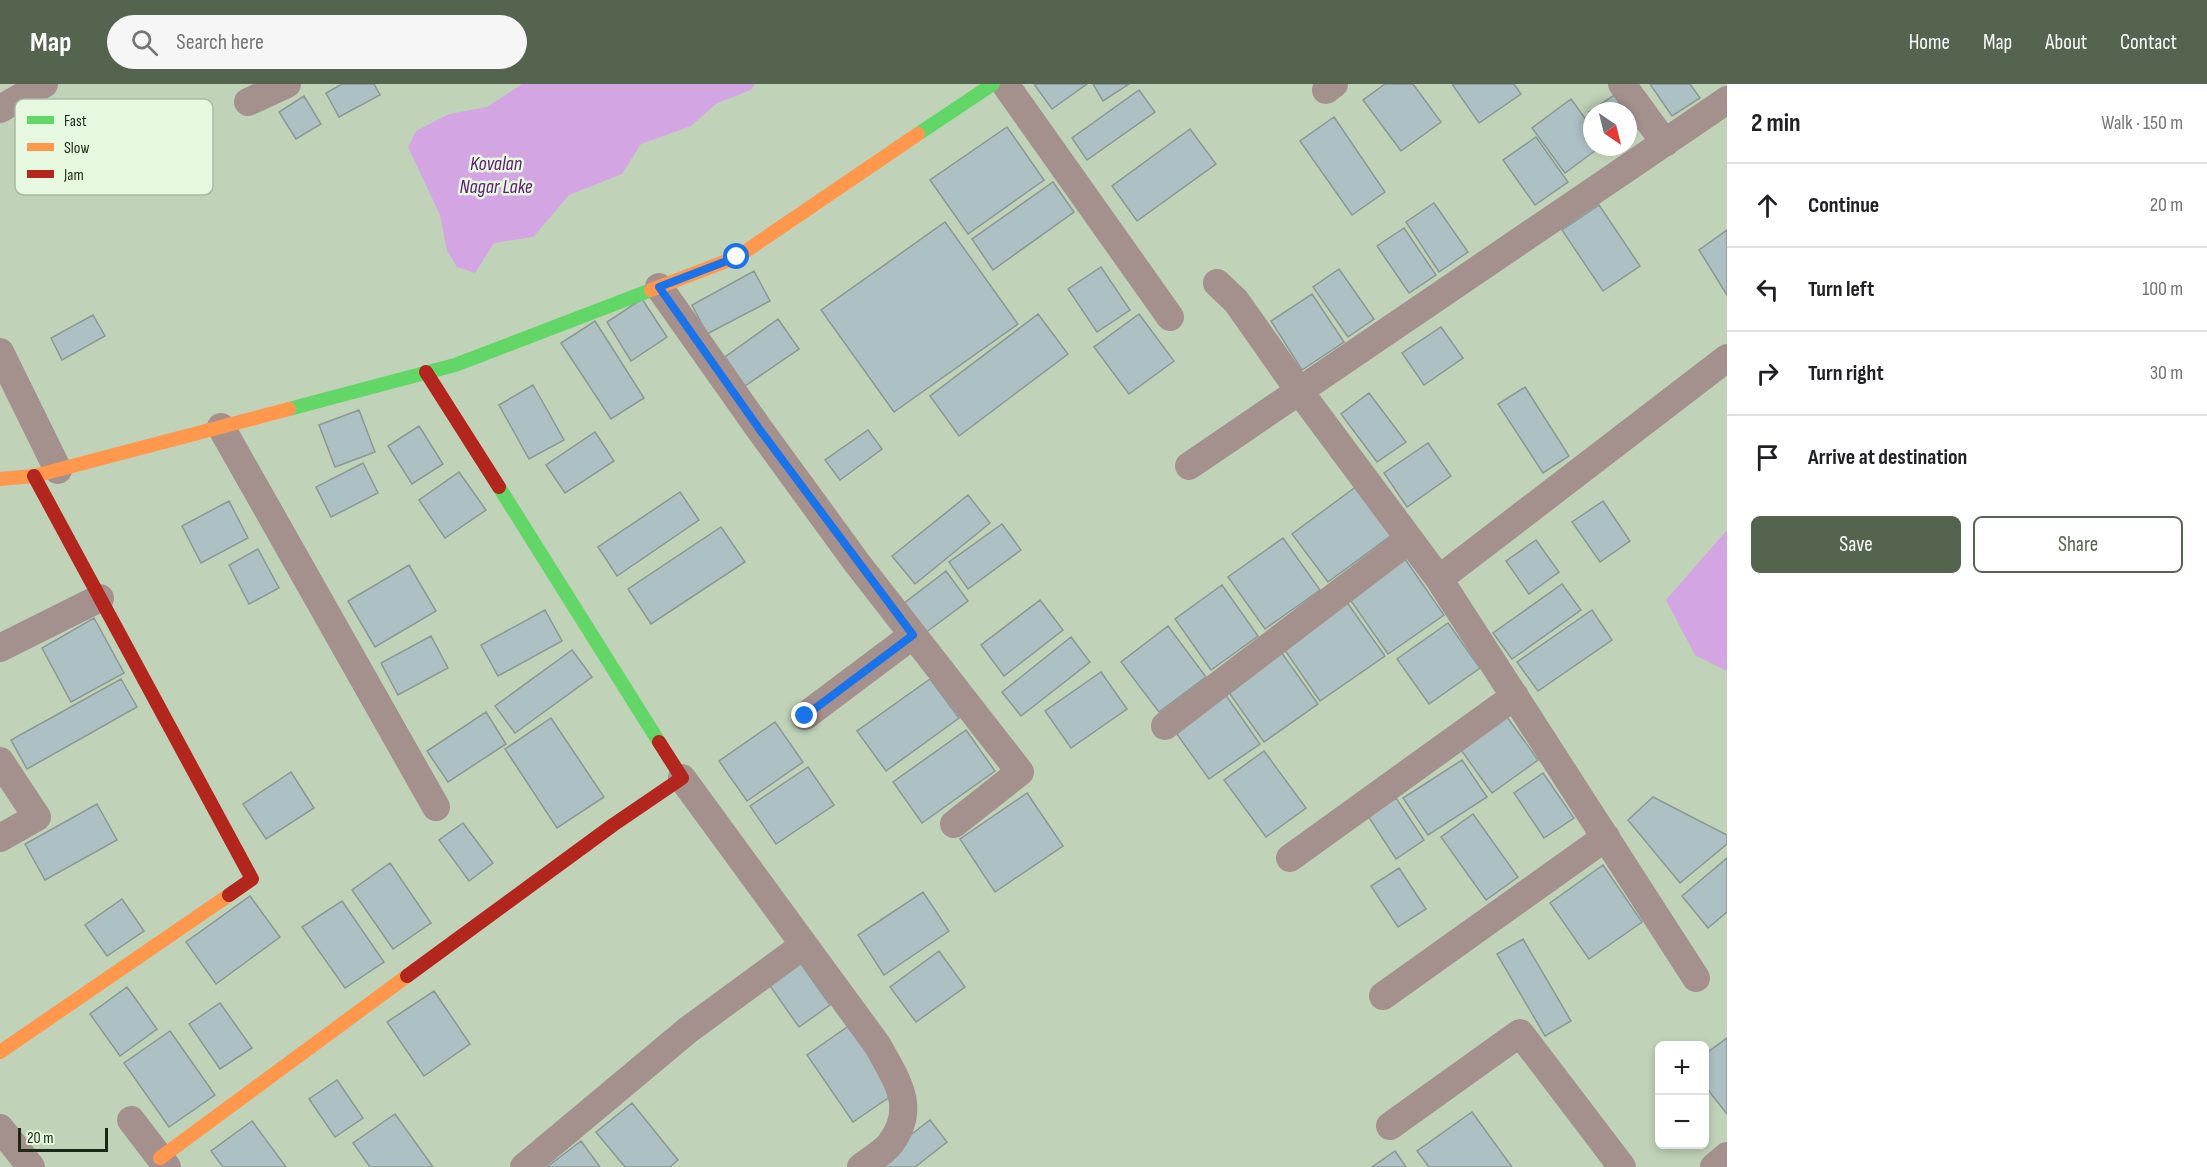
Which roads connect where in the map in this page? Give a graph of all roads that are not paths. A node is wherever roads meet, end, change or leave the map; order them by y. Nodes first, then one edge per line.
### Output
1 (44, 84) edge
2 (287, 84) edge
3 (993, 84) edge
4 (1005, 84) edge
5 (1622, 84) edge
6 (18, 99) edge
7 (15, 100) edge
8 (1727, 100) edge
9 (248, 102) dead end
10 (0, 109) edge
11 (1665, 142) junction
12 (1217, 283) dead end
13 (659, 287) junction
14 (1170, 317) dead end
15 (0, 352) edge
16 (1727, 358) edge
17 (426, 372) junction
18 (1299, 392) junction
19 (220, 427) junction
20 (1189, 466) dead end
21 (46, 473) junction
22 (0, 479) edge
23 (1409, 540) junction
24 (1439, 579) junction
25 (100, 598) junction
26 (913, 635) junction
27 (0, 648) edge
28 (1515, 696) junction
29 (805, 716) dead end
30 (1165, 726) dead end
31 (0, 761) edge
32 (682, 778) junction
33 (436, 807) dead end
34 (954, 824) dead end
35 (1606, 837) junction
36 (0, 838) edge
37 (1290, 858) dead end
38 (804, 945) junction
39 (1696, 978) dead end
40 (1383, 996) dead end
41 (0, 1052) edge
42 (131, 1120) dead end
43 (1390, 1126) dead end
44 (0, 1128) edge
45 (1727, 1156) edge
46 (163, 1162) edge
47 (31, 1167) edge
48 (524, 1167) edge
49 (861, 1167) edge
50 (1622, 1167) edge
51 (1714, 1167) edge

1 - 6 street
2 - 9 street
3 - 13 street
4 - 14 street
5 - 11 street
7 - 10 street
8 - 11 street
11 - 18 street
12 - 18 street
13 - 17 street
13 - 26 street
15 - 21 street
16 - 24 street
17 - 19 street
17 - 32 street
18 - 20 street
18 - 23 street
19 - 21 street
19 - 33 street
21 - 22 street
21 - 25 street
23 - 24 street
23 - 30 street
24 - 28 street
25 - 27 street
25 - 41 street
26 - 29 street
26 - 34 street
28 - 35 street
28 - 37 street
31 - 36 street
32 - 38 street
32 - 46 street
35 - 39 street
35 - 40 street
38 - 48 street
38 - 49 street
42 - 46 street
43 - 50 street
44 - 47 street
45 - 51 street

